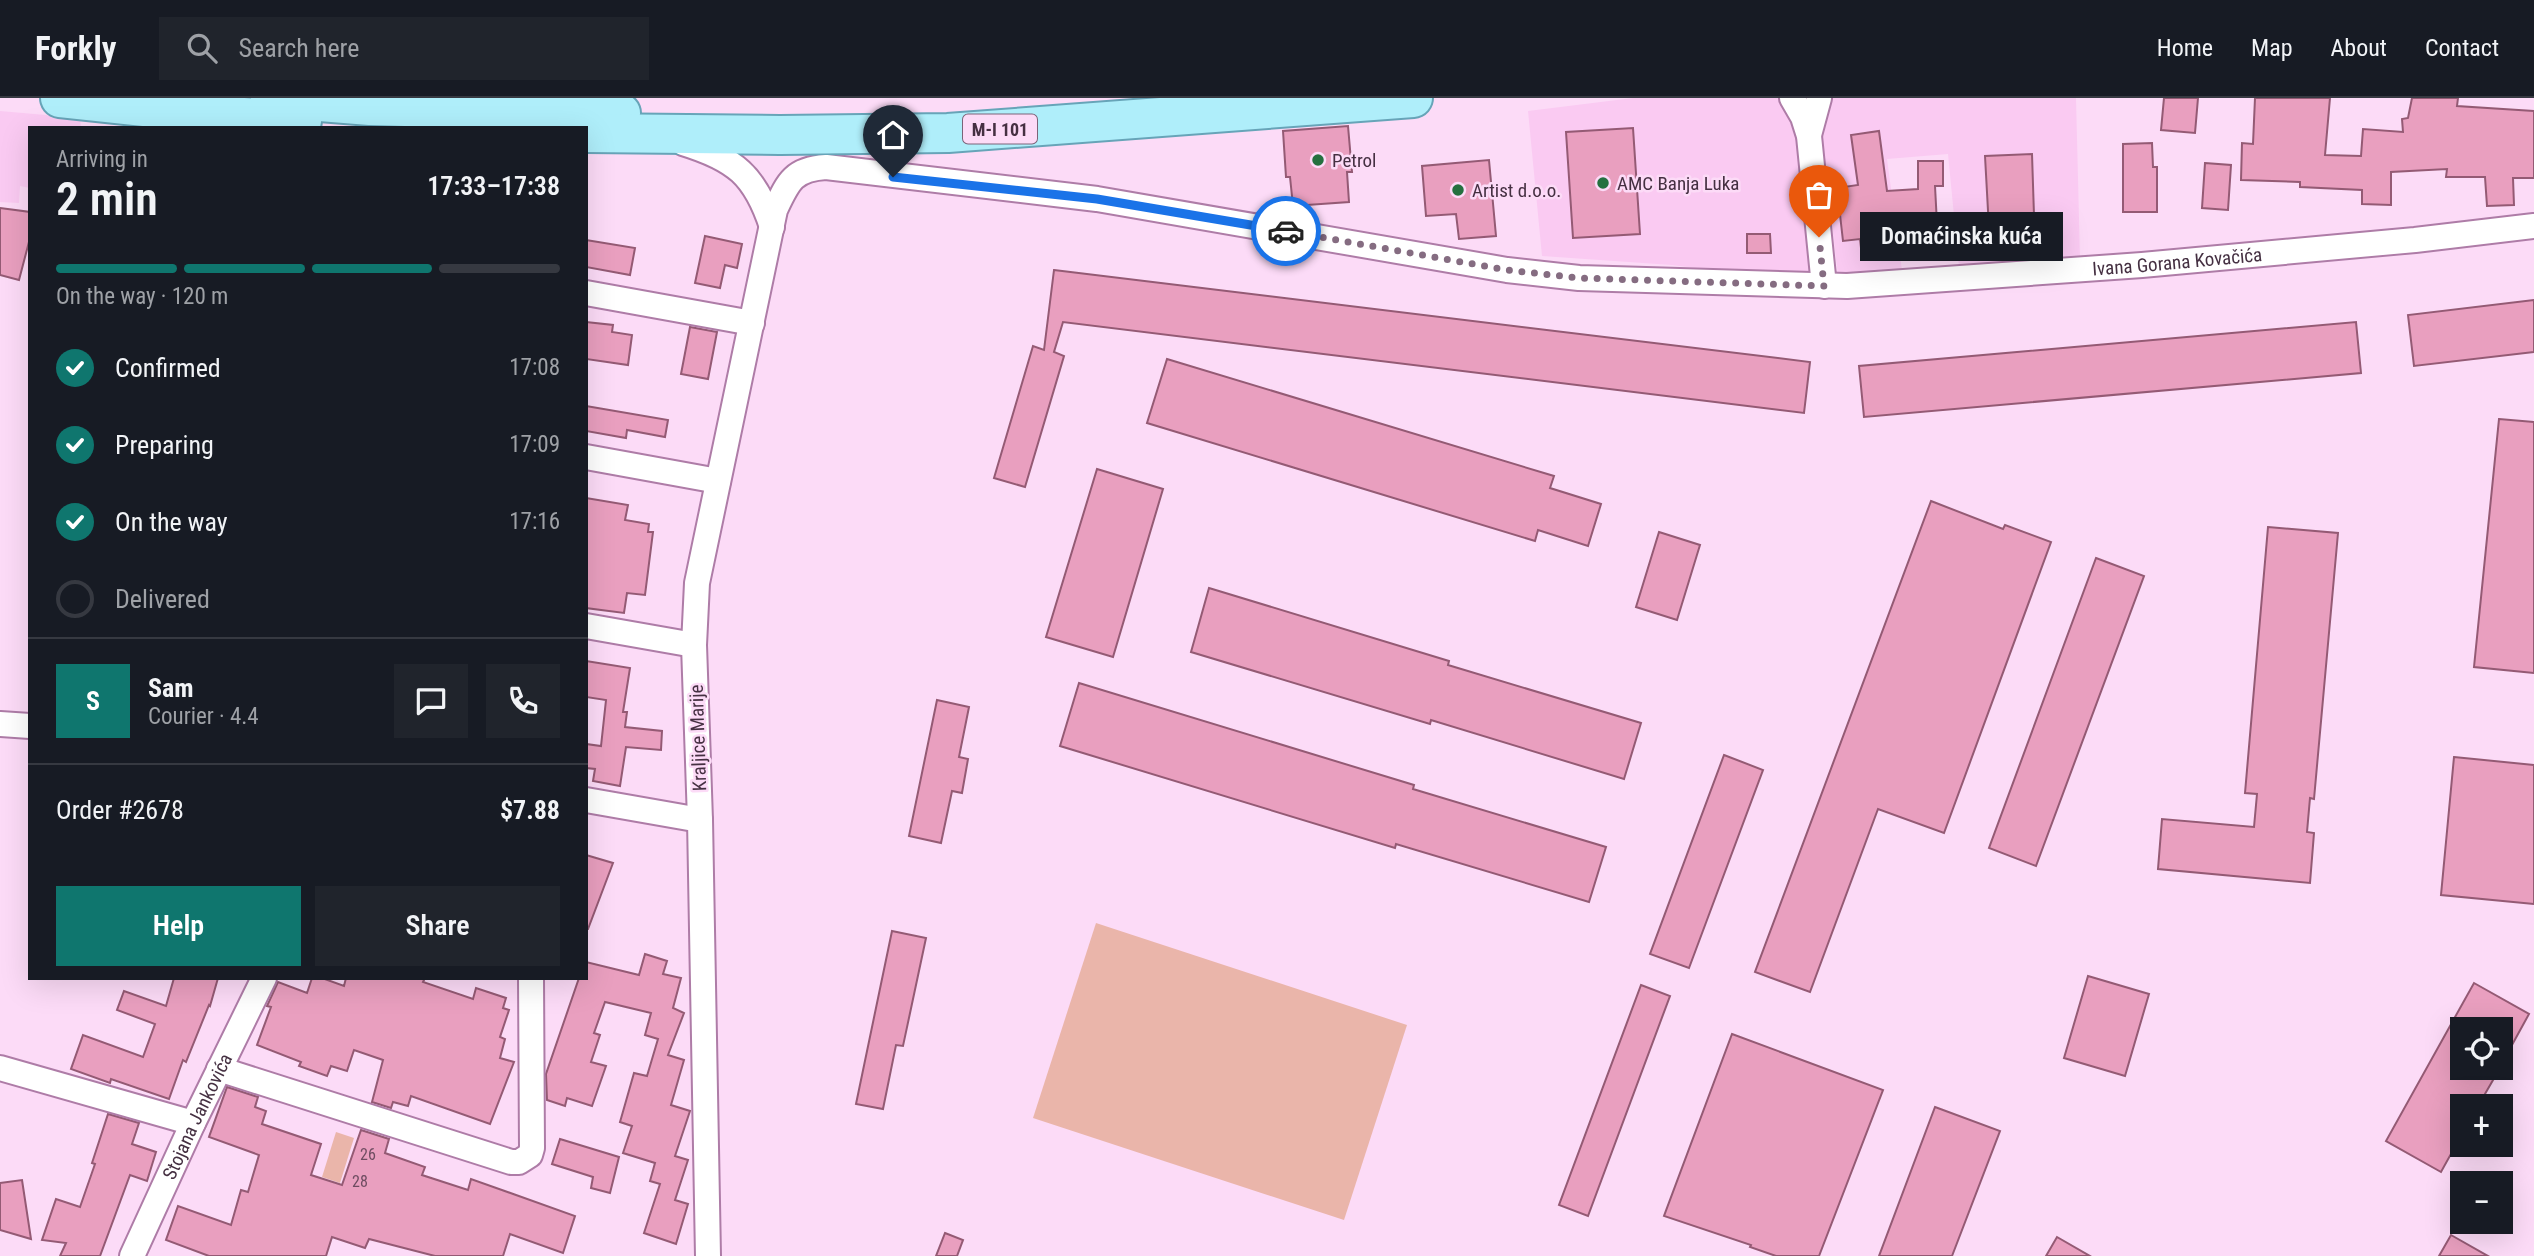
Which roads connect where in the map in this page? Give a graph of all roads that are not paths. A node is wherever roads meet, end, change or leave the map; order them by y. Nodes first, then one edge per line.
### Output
1 (60, 98) edge
2 (270, 98) edge
3 (1096, 98) edge
4 (1413, 98) edge
5 (1792, 98) edge
6 (1819, 98) edge
7 (374, 126) edge
8 (588, 133) edge
9 (656, 135) junction
10 (1809, 136) junction
11 (2534, 226) edge
12 (772, 227) junction
13 (1824, 286) junction
14 (588, 293) edge
15 (752, 323) junction
16 (588, 457) edge
17 (718, 481) junction
18 (588, 626) edge
19 (694, 645) junction
20 (0, 724) edge
21 (28, 726) edge
22 (588, 800) edge
23 (700, 820) junction
24 (263, 980) edge
25 (526, 980) edge
26 (0, 1068) edge
27 (219, 1069) junction
28 (193, 1123) junction
29 (135, 1255) edge
30 (708, 1256) edge

1 - 7 main road
2 - 3 main road, M-I 101
4 - 9 main road, M-I 101
5 - 10 street
6 - 10 street
8 - 9 main road, M-I 101
9 - 12 street
10 - 13 street
11 - 13 street, Ivana Gorana Kovačića
12 - 13 street, Ivana Gorana Kovačića
12 - 15 street, Kraljice Marije
14 - 15 street
15 - 17 street, Kraljice Marije
16 - 17 street
17 - 19 street, Kraljice Marije
18 - 19 street
19 - 23 street, Kraljice Marije
20 - 21 street
22 - 23 street
23 - 30 street, Kraljice Marije
24 - 27 street, Stojana Jankovića
25 - 27 street
26 - 28 street
27 - 28 street, Stojana Jankovića
28 - 29 street, Stojana Jankovića

